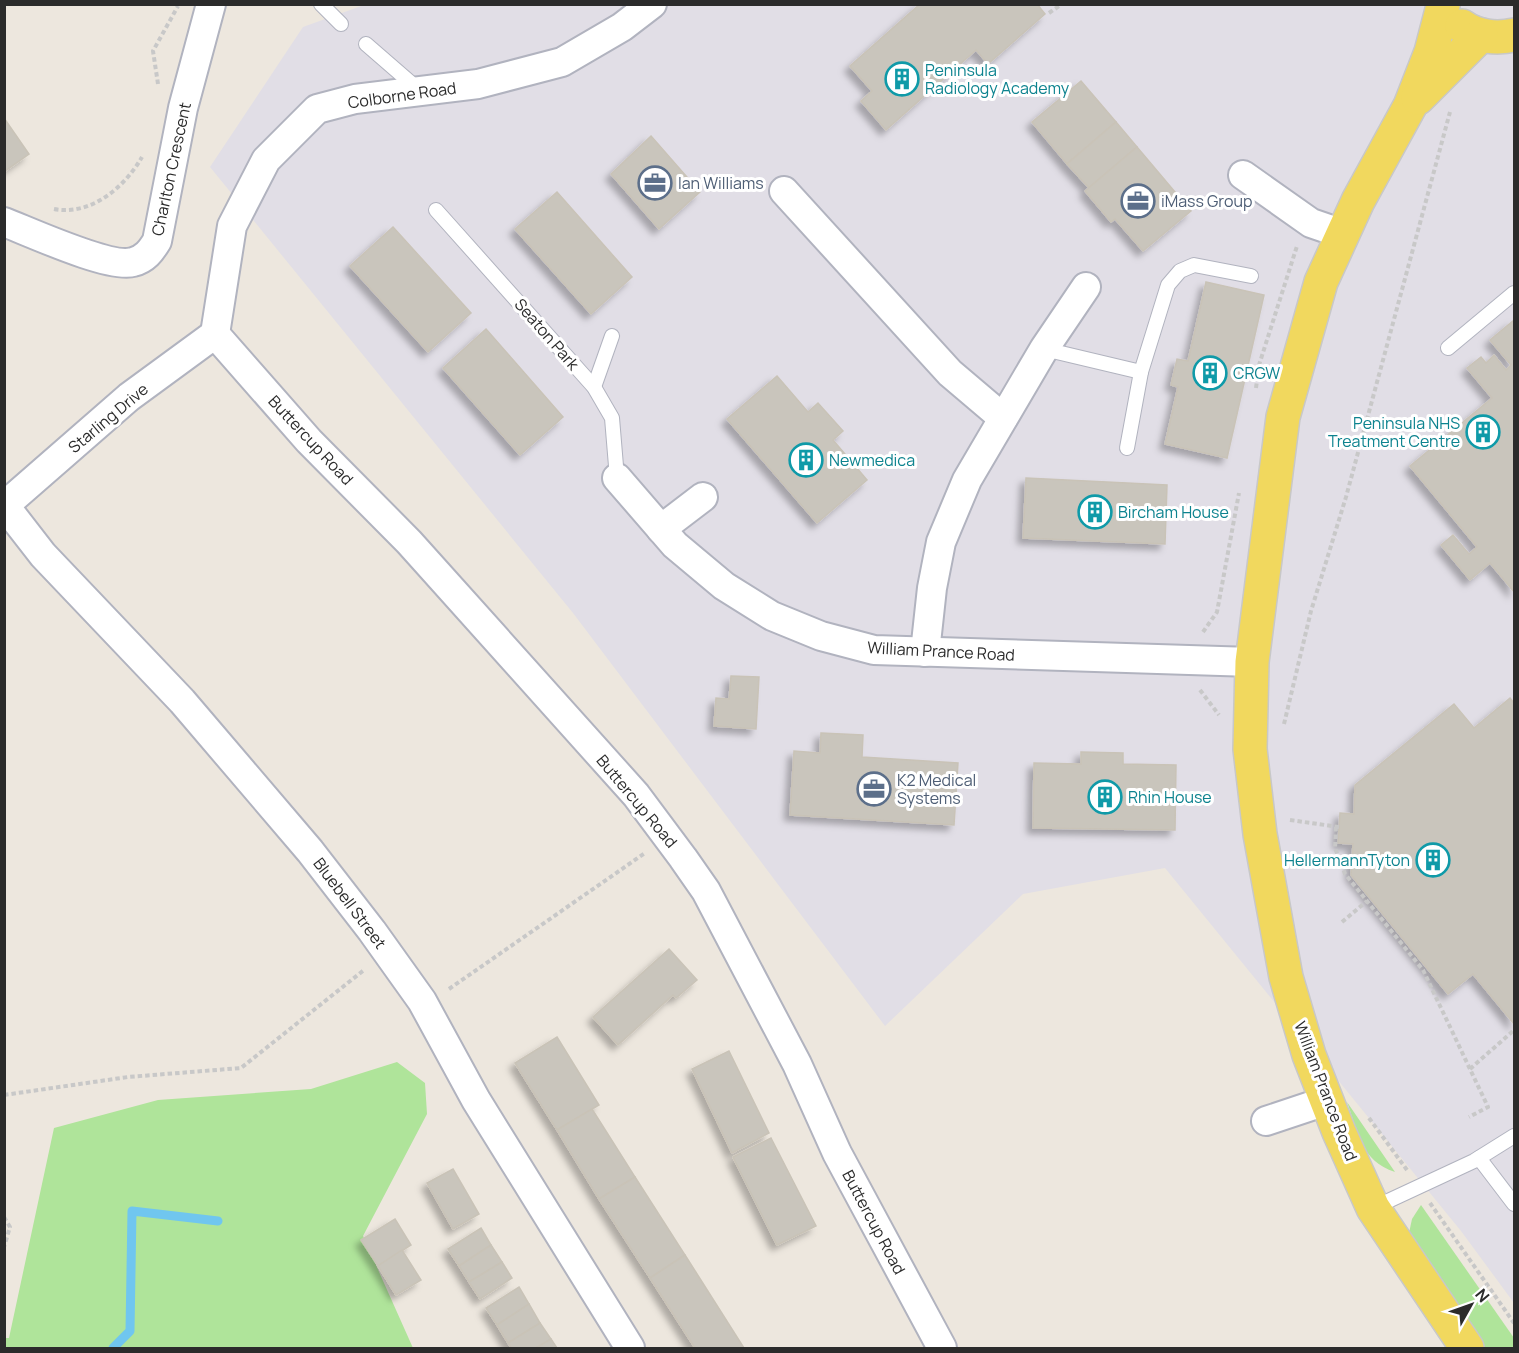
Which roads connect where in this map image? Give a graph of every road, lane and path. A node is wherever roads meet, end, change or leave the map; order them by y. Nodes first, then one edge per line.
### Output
1 (178, 4) edge
2 (211, 4) edge
3 (321, 4) edge
4 (652, 4) edge
5 (1062, 4) edge
6 (1443, 5) edge
7 (1049, 13) dead end
8 (341, 24) dead end
9 (1481, 35) junction
10 (1515, 35) edge
11 (366, 44) dead end
12 (158, 86) dead end
13 (420, 91) junction
14 (1453, 101) dead end
15 (1410, 106) junction
16 (147, 149) dead end
17 (1244, 175) dead end
18 (784, 191) dead end
19 (46, 207) dead end
20 (436, 210) dead end
21 (4, 222) edge
22 (1343, 234) junction
23 (1251, 276) dead end
24 (1086, 287) dead end
25 (1515, 293) edge
26 (215, 334) junction
27 (612, 336) dead end
28 (1448, 348) dead end
29 (1044, 349) junction
30 (1141, 372) junction
31 (594, 387) junction
32 (1003, 418) junction
33 (1127, 448) dead end
34 (617, 478) joint
35 (703, 496) dead end
36 (5, 506) edge
37 (662, 529) junction
38 (925, 652) junction
39 (1252, 662) junction
40 (1284, 724) dead end
41 (1284, 819) dead end
42 (668, 837) junction
43 (1367, 901) junction
44 (1342, 922) dead end
45 (387, 952) junction
46 (424, 1006) junction
47 (1513, 1031) edge
48 (1470, 1069) junction
49 (4, 1095) edge
50 (1326, 1101) junction
51 (1468, 1117) dead end
52 (1266, 1121) dead end
53 (1377, 1128) dead end
54 (1515, 1136) edge
55 (1479, 1158) junction
56 (1408, 1171) dead end
57 (1427, 1198) dead end
58 (1515, 1204) edge
59 (1373, 1208) junction
60 (4, 1217) edge
61 (4, 1247) edge
62 (1515, 1323) edge
63 (630, 1348) edge
64 (942, 1348) edge
65 (1467, 1348) edge

1 - 12 path
2 - 21 street, Charlton Crescent
3 - 8 lane
4 - 13 street, Colborne Road
5 - 7 path
6 - 9 main road
6 - 15 main road, William Prance Road
9 - 10 main road
9 - 15 main road, William Prance Road
11 - 13 lane
13 - 26 street, Colborne Road
14 - 40 path
15 - 22 main road, William Prance Road
16 - 19 path
17 - 22 street
18 - 32 street
20 - 31 lane, Seaton Park
22 - 39 main road, William Prance Road
23 - 30 lane
24 - 29 street
25 - 28 lane
26 - 36 street, Starling Drive
26 - 42 street, Buttercup Road
27 - 31 lane
29 - 30 lane
29 - 32 street
30 - 33 lane
31 - 34 lane, Seaton Park
32 - 38 street
34 - 37 street, William Prance Road
35 - 37 street
36 - 45 street, Bluebell Street
37 - 38 street, William Prance Road
38 - 39 street, William Prance Road
39 - 50 main road, William Prance Road
41 - 43 path
42 - 46 path
42 - 64 street, Buttercup Road
43 - 44 path
43 - 48 path
45 - 46 street, Bluebell Street
45 - 49 path
46 - 63 street, Bluebell Street
47 - 48 path
48 - 51 path
50 - 52 street
50 - 59 main road, William Prance Road
53 - 56 path
54 - 55 lane
55 - 58 lane
55 - 59 lane
57 - 62 path
59 - 65 main road, William Prance Road
60 - 61 path

